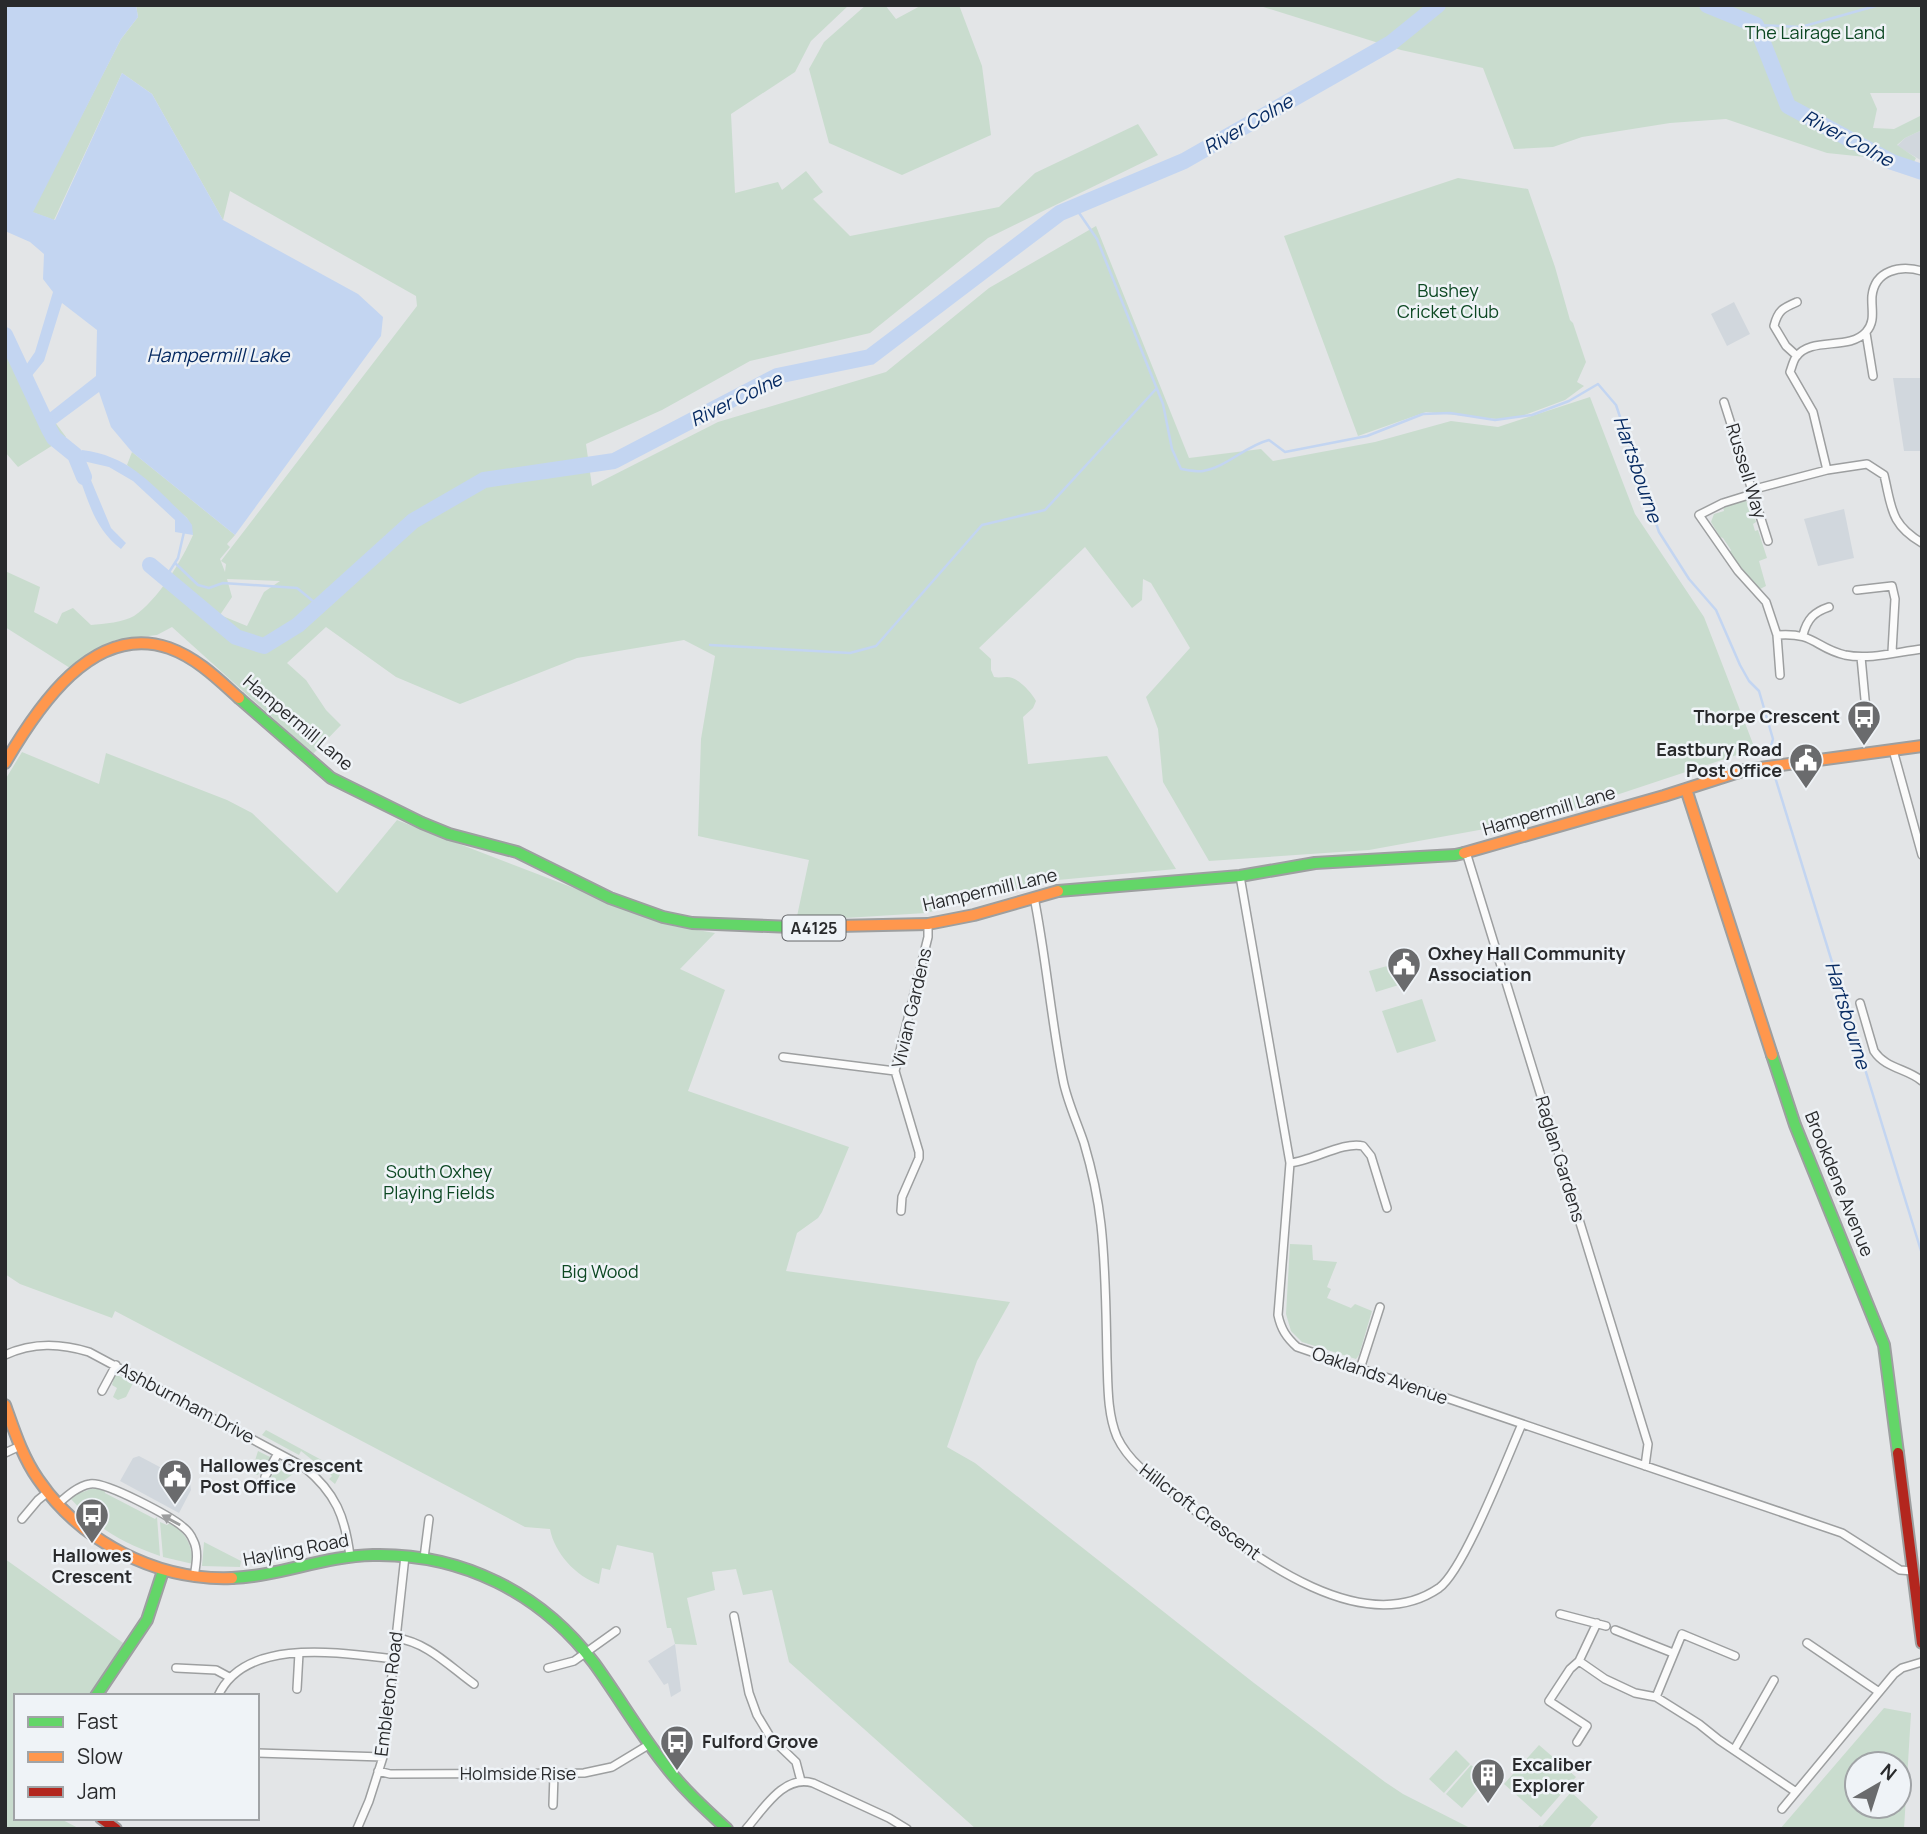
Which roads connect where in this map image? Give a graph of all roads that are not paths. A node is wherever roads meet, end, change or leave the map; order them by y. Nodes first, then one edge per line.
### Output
1 (1922, 271) edge
2 (1797, 302) dead end
3 (1866, 333) junction
4 (1797, 356) junction
5 (1873, 376) dead end
6 (1724, 402) dead end
7 (1827, 470) junction
8 (1752, 492) junction
9 (1768, 541) dead end
10 (1922, 542) edge
11 (1857, 590) dead end
12 (1829, 607) dead end
13 (1777, 635) junction
14 (1803, 635) junction
15 (1922, 649) edge
16 (1892, 652) junction
17 (1861, 657) junction
18 (1780, 675) dead end
19 (1868, 731) dead end
20 (1922, 746) edge
21 (1893, 750) junction
22 (5, 763) edge
23 (1686, 789) junction
24 (1466, 852) junction
25 (1922, 855) edge
26 (1240, 876) junction
27 (1034, 897) junction
28 (928, 924) junction
29 (1860, 1003) dead end
30 (783, 1057) dead end
31 (895, 1071) junction
32 (1922, 1081) edge
33 (1290, 1163) junction
34 (1387, 1208) dead end
35 (901, 1211) dead end
36 (1380, 1307) dead end
37 (5, 1355) edge
38 (116, 1365) junction
39 (1360, 1369) junction
40 (102, 1391) dead end
41 (5, 1405) edge
42 (1522, 1424) junction
43 (20, 1446) junction
44 (5, 1453) edge
45 (278, 1453) junction
46 (1645, 1466) junction
47 (265, 1477) dead end
48 (48, 1492) junction
49 (58, 1504) junction
50 (429, 1519) dead end
51 (22, 1520) dead end
52 (351, 1556) junction
53 (405, 1556) junction
54 (424, 1558) junction
55 (163, 1571) junction
56 (1913, 1571) junction
57 (194, 1577) junction
58 (1919, 1600) edge
59 (1560, 1614) dead end
60 (733, 1616) dead end
61 (1597, 1623) junction
62 (1606, 1626) dead end
63 (1615, 1630) dead end
64 (615, 1631) dead end
65 (396, 1638) junction
66 (1807, 1643) dead end
67 (1922, 1643) edge
68 (587, 1652) junction
69 (299, 1653) junction
70 (1672, 1653) junction
71 (1735, 1656) dead end
72 (394, 1659) junction
73 (1580, 1661) junction
74 (1922, 1662) edge
75 (176, 1668) dead end
76 (548, 1668) dead end
77 (229, 1677) junction
78 (1774, 1680) dead end
79 (474, 1684) dead end
80 (298, 1689) dead end
81 (1879, 1692) junction
82 (97, 1694) edge
83 (219, 1694) edge
84 (1656, 1698) junction
85 (1577, 1742) dead end
86 (650, 1744) junction
87 (1734, 1750) junction
88 (259, 1753) edge
89 (383, 1757) junction
90 (378, 1771) junction
91 (554, 1774) junction
92 (801, 1781) junction
93 (1796, 1792) junction
94 (553, 1805) dead end
95 (1782, 1809) dead end
96 (357, 1829) edge
97 (727, 1829) edge
98 (746, 1829) edge
99 (907, 1829) edge

1 - 3 street
2 - 4 street
3 - 4 street
3 - 5 street
4 - 7 street
6 - 8 street, Russell Way
7 - 8 street
7 - 10 street
8 - 9 street, Russell Way
8 - 13 street
11 - 16 street
12 - 14 street
13 - 14 street
13 - 18 street
14 - 17 street
15 - 16 street
16 - 17 street
17 - 19 street
20 - 21 main road, A4125
21 - 23 main road, Hampermill Lane / A4125
21 - 25 street
22 - 28 main road, Hampermill Lane / A4125
23 - 24 main road, Hampermill Lane / A4125
23 - 56 main road, Brookdene Avenue
24 - 26 main road, Hampermill Lane / A4125
24 - 46 street, Raglan Gardens
26 - 27 main road, Hampermill Lane / A4125
26 - 33 street, Oaklands Avenue
27 - 28 main road, Hampermill Lane / A4125
27 - 42 street, Hillcroft Crescent
28 - 31 street, Vivian Gardens
29 - 32 street
30 - 31 street
31 - 35 street, Vivian Gardens
33 - 34 street
33 - 39 street, Oaklands Avenue
36 - 39 street
37 - 38 street, Ashburnham Drive
38 - 40 street
38 - 45 street, Ashburnham Drive
39 - 42 street, Oaklands Avenue
41 - 43 main road, Hayling Road
42 - 46 street, Oaklands Avenue
43 - 44 street
43 - 48 main road, Hayling Road
45 - 47 street
45 - 52 street, Ashburnham Drive
46 - 56 street, Oaklands Avenue
48 - 49 main road, Hayling Road
48 - 51 street
49 - 55 main road, Hayling Road
57 -> 49 street
50 - 54 street
52 - 53 main road, Hayling Road
52 - 57 main road, Hayling Road
53 - 54 main road, Hayling Road
53 - 65 street, Embleton Road
54 - 68 main road, Hayling Road
55 - 57 main road, Hayling Road
55 - 82 main road
56 - 58 main road, Brookdene Avenue
58 - 67 main road, Brookdene Avenue
59 - 61 street
60 - 92 street
61 - 62 street
61 - 73 street
63 - 70 street
64 - 68 street
65 - 72 street, Embleton Road
65 - 79 street
66 - 81 street
68 - 76 street
68 - 86 main road, Hayling Road
69 - 72 street
69 - 77 street
69 - 80 street
70 - 71 street
70 - 84 street
72 - 89 street, Embleton Road
73 - 84 street
73 - 85 street
74 - 81 street
75 - 77 street
77 - 83 street
78 - 87 street
81 - 93 street
84 - 87 street
86 - 91 street, Holmside Rise
86 - 97 main road, Hayling Road
87 - 93 street
88 - 89 street
89 - 90 street, Embleton Road
90 - 91 street, Holmside Rise
90 - 96 street, Embleton Road
91 - 94 street
92 - 98 street
92 - 99 street
93 - 95 street

